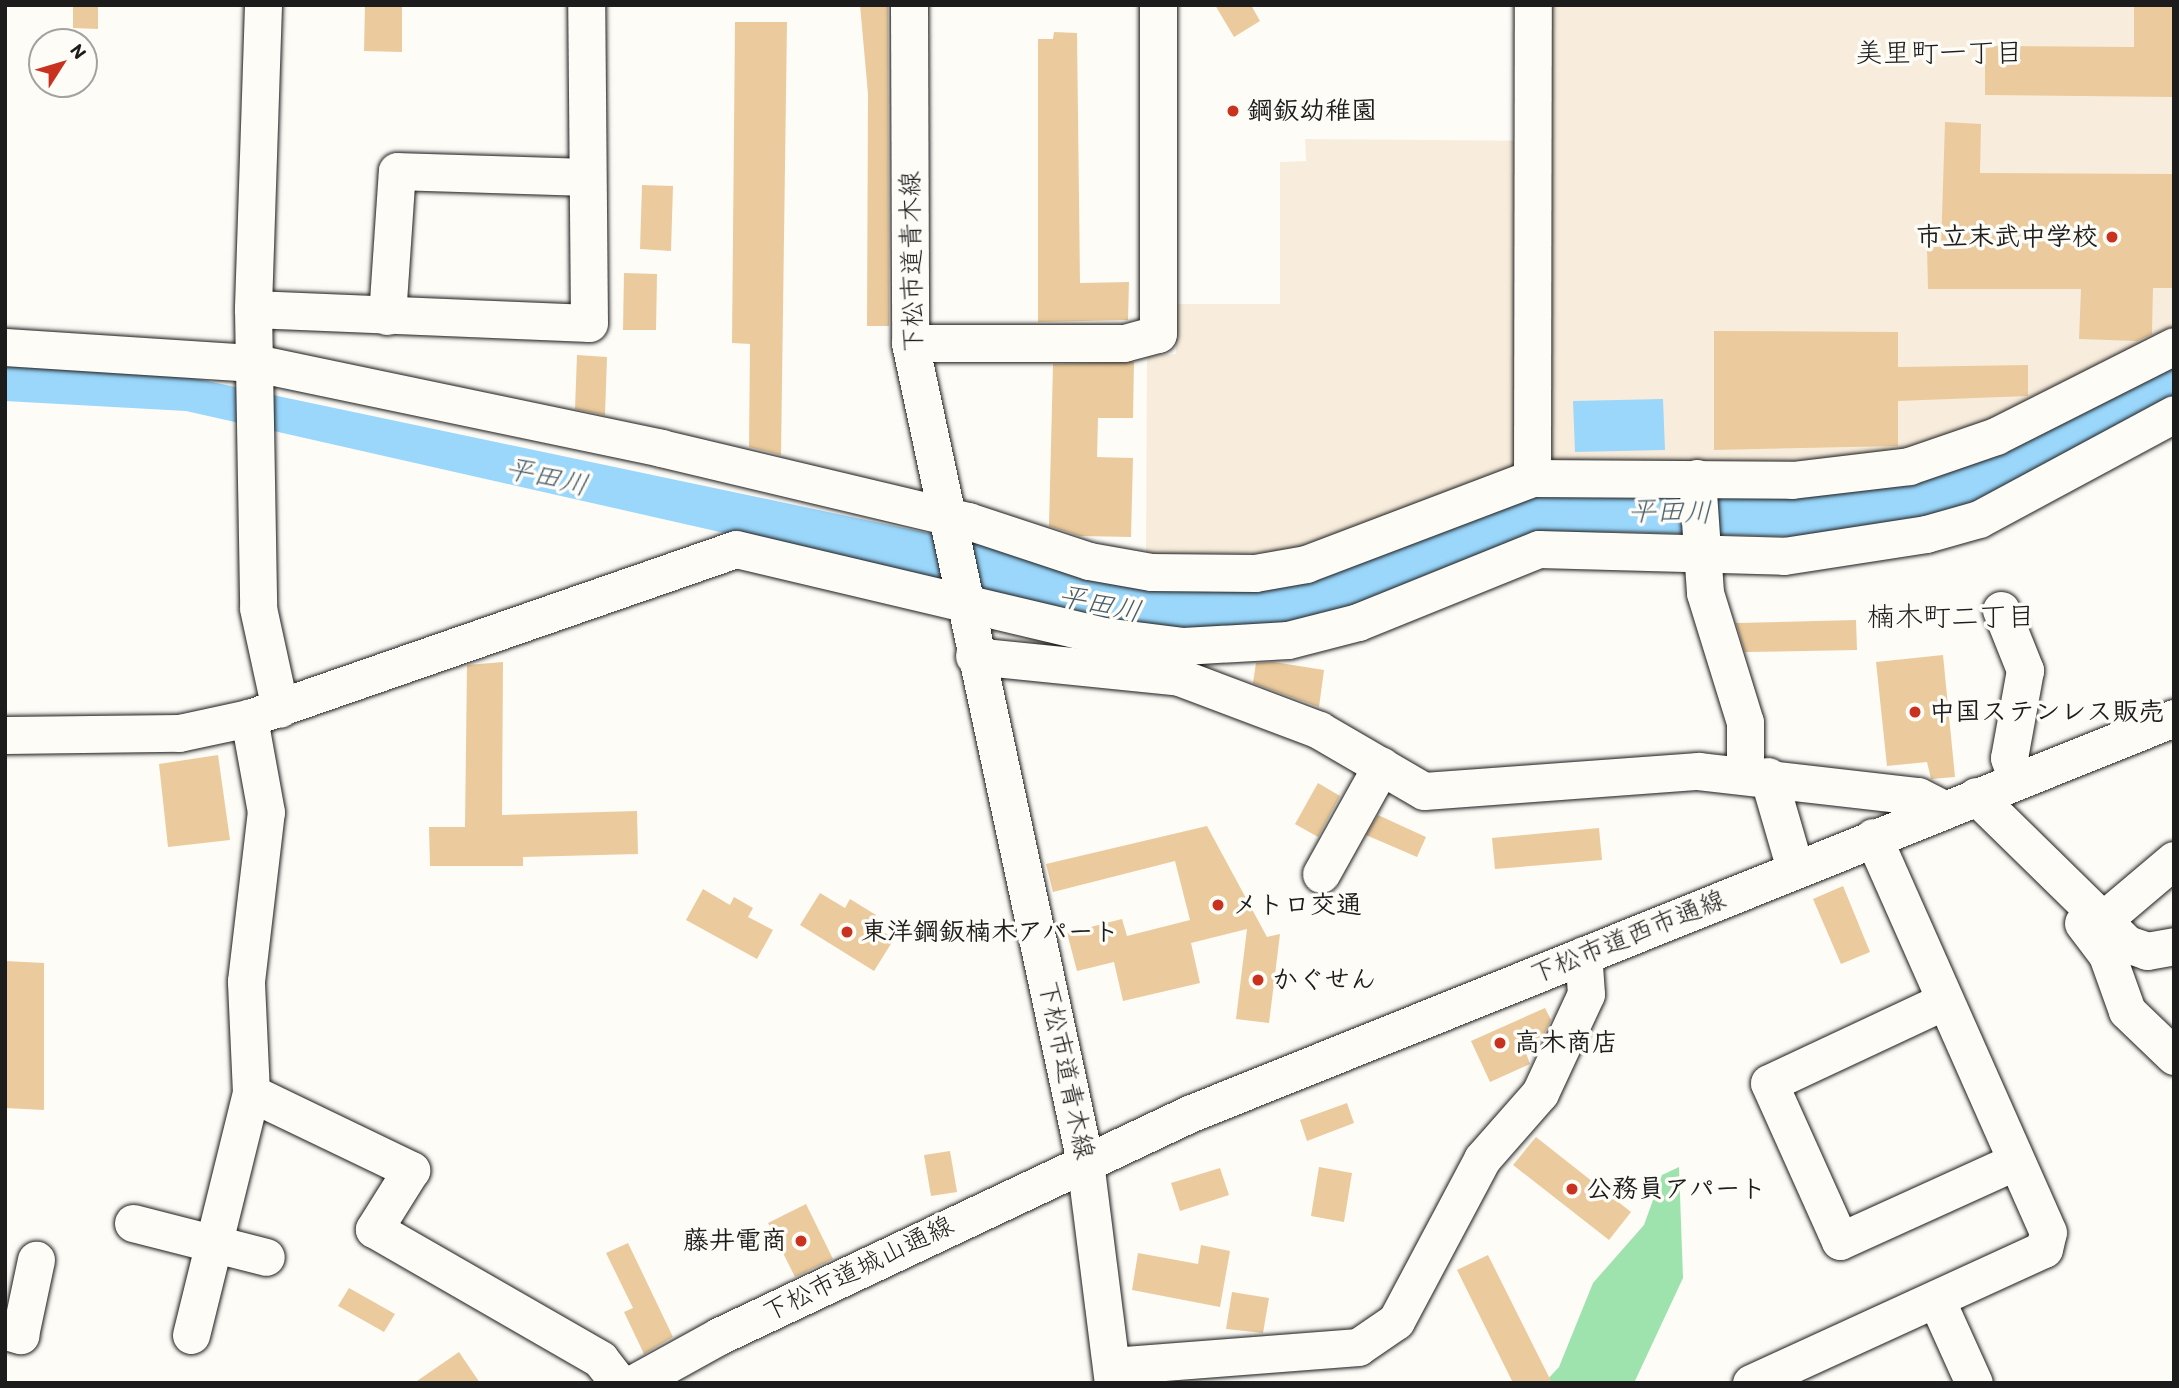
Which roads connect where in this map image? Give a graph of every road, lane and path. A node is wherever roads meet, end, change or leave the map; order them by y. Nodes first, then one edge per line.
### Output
1 (263, 5) edge
2 (586, 5) edge
3 (909, 5) edge
4 (1158, 5) edge
5 (1533, 5) edge
6 (585, 177) junction
7 (253, 309) junction
8 (387, 316) junction
9 (910, 343) junction
10 (2174, 346) edge
11 (5, 347) edge
12 (255, 369) junction
13 (2174, 414) edge
14 (1532, 478) junction
15 (1697, 483) junction
16 (946, 522) junction
17 (1699, 545) junction
18 (963, 601) junction
19 (2001, 610) dead end
20 (974, 656) junction
21 (265, 713) junction
22 (2174, 718) edge
23 (5, 735) edge
24 (1381, 766) junction
25 (1756, 775) junction
26 (2017, 780) junction
27 (1976, 796) junction
28 (1943, 809) junction
29 (1873, 837) junction
30 (2174, 860) edge
31 (1795, 869) junction
32 (1321, 874) dead end
33 (2073, 893) junction
34 (2103, 920) junction
35 (2174, 946) edge
36 (1583, 955) junction
37 (1944, 1001) junction
38 (2174, 1056) edge
39 (251, 1093) junction
40 (2016, 1161) junction
41 (1085, 1162) junction
42 (133, 1223) dead end
43 (212, 1244) junction
44 (266, 1257) dead end
45 (36, 1260) dead end
46 (1936, 1299) junction
47 (5, 1331) edge
48 (191, 1335) dead end
49 (1112, 1375) edge
50 (619, 1383) edge
51 (634, 1383) edge
52 (1751, 1383) edge
53 (1974, 1383) edge

1 - 7 street
2 - 6 street
3 - 9 street, 下松市道青木線
4 - 9 street
5 - 14 street
6 - 8 street
6 - 8 street
7 - 8 street
7 - 12 street
9 - 16 street, 下松市道青木線
10 - 15 street
11 - 12 street
12 - 16 street
12 - 21 street
13 - 17 street
14 - 15 street
14 - 16 street
15 - 17 street
16 - 18 street, 下松市道青木線
17 - 18 street
17 - 25 street
18 - 20 street, 下松市道青木線
18 - 21 street
19 - 26 street
20 - 24 street
20 - 41 street, 下松市道青木線
21 - 23 street
21 - 39 street
22 - 26 street, 下松市道西市通線
24 - 25 street
24 - 32 street
25 - 28 street
25 - 31 street
26 - 27 street, 下松市道西市通線
27 - 28 street, 下松市道西市通線
27 - 33 street
28 - 29 street, 下松市道西市通線
29 - 31 street, 下松市道西市通線
29 - 37 street
30 - 34 street
31 - 36 street, 下松市道西市通線
33 - 34 street
33 - 38 street
34 - 35 street
36 - 41 street, 下松市道西市通線
36 - 49 street
37 - 40 street
37 - 40 street
39 - 43 street
39 - 50 street
40 - 46 street
41 - 49 street, 下松市道青木線
41 - 51 street, 下松市道城山通線
42 - 43 street
43 - 44 street
43 - 48 street
45 - 47 street
46 - 52 street
46 - 53 street

